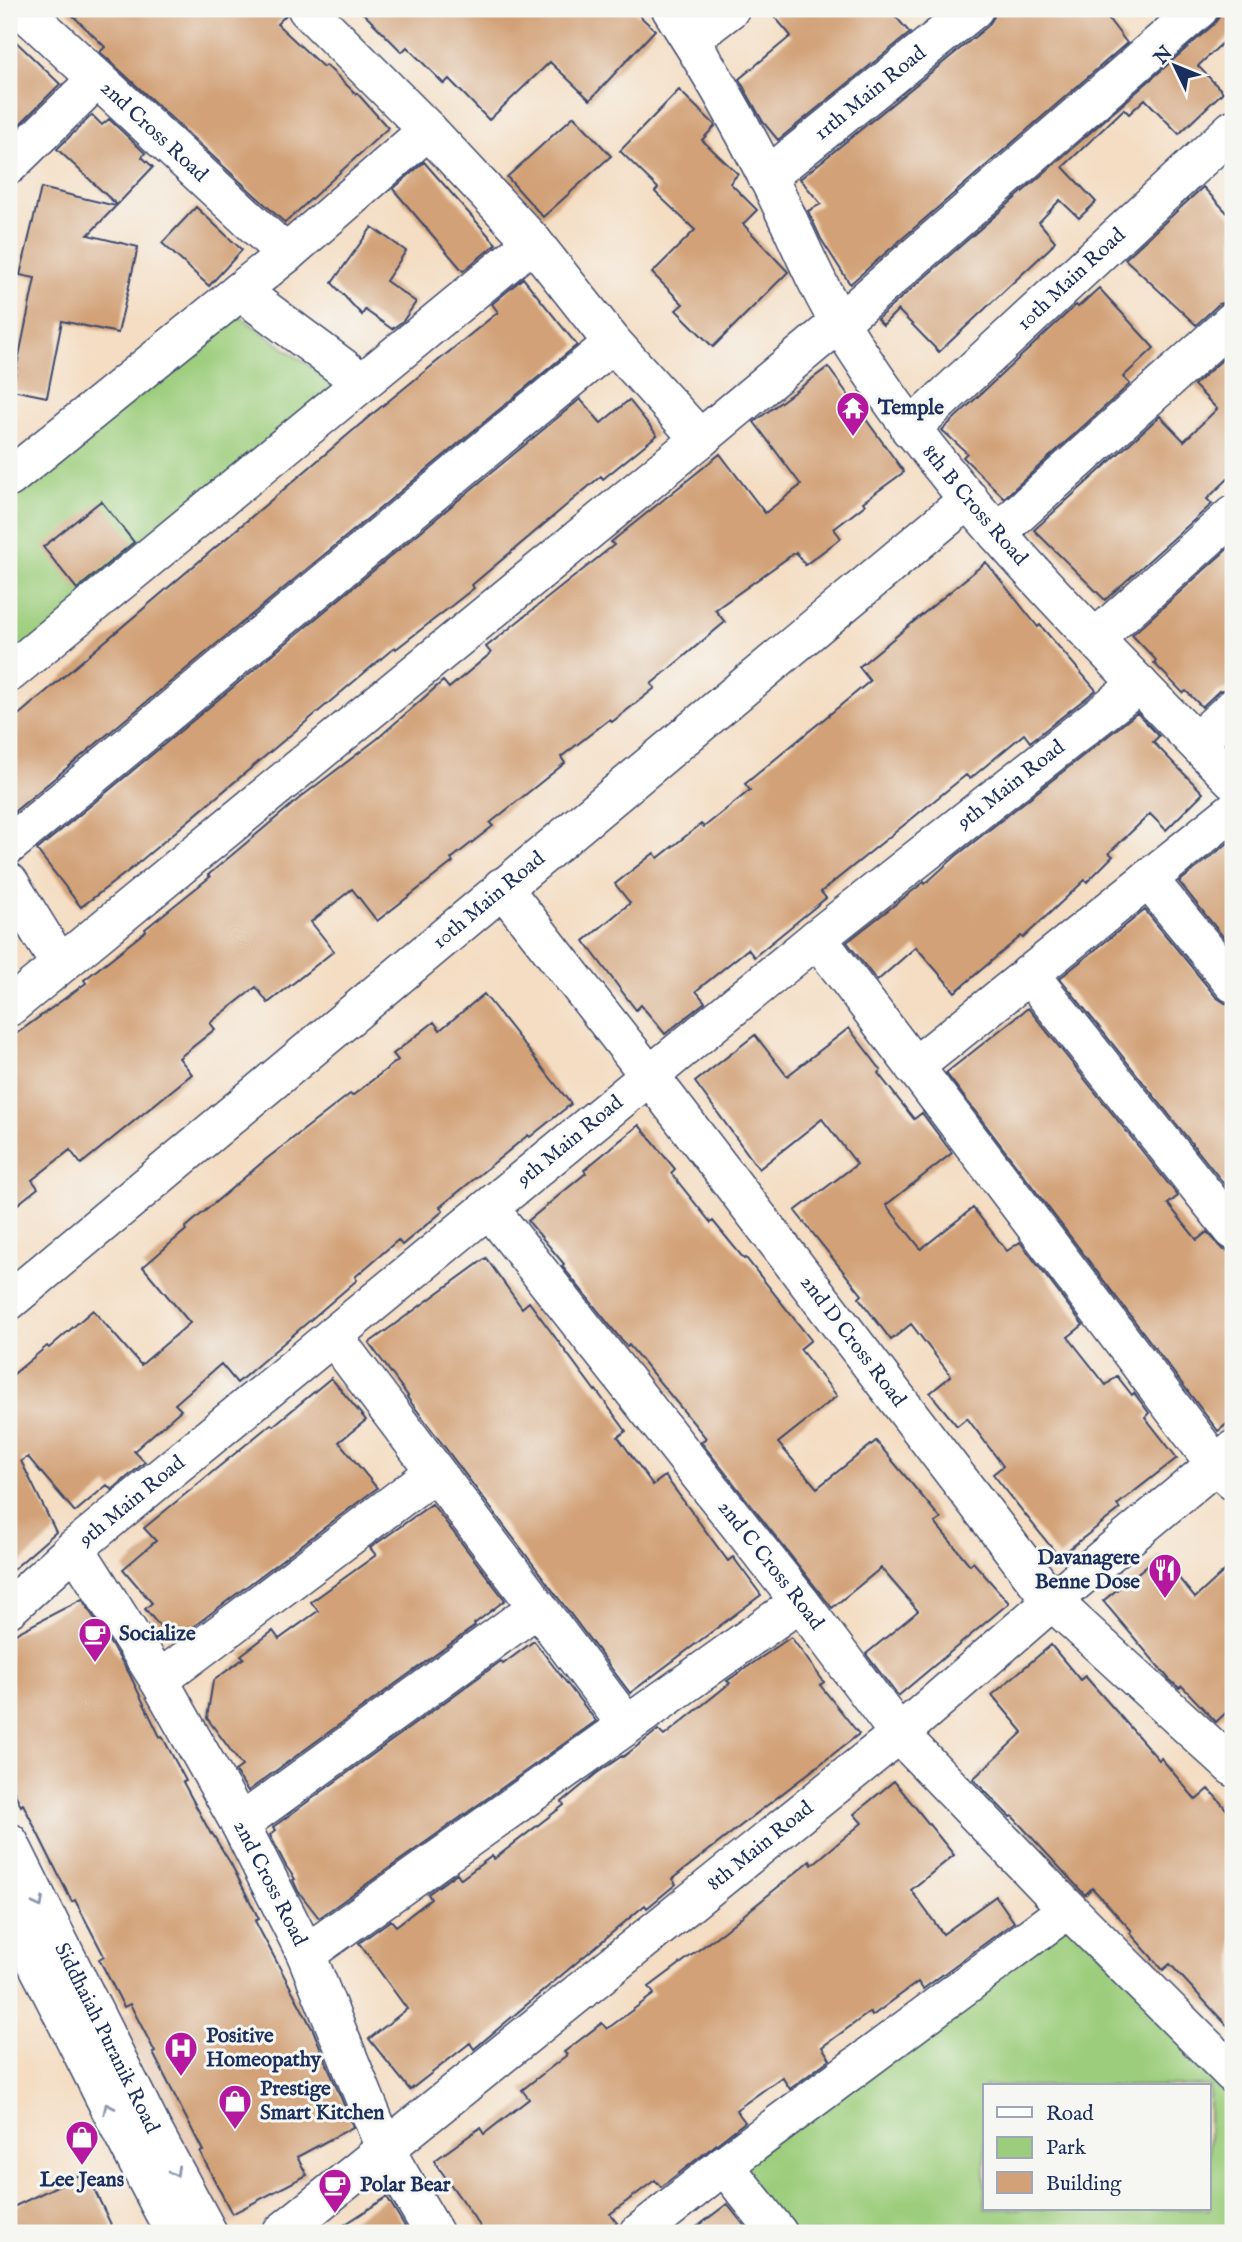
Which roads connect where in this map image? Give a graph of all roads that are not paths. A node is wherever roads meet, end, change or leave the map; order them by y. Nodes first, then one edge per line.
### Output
1 (22, 9) edge
2 (307, 9) edge
3 (730, 9) edge
4 (974, 9) edge
5 (1199, 9) edge
6 (681, 24) edge
7 (97, 79) junction
8 (1233, 129) edge
9 (428, 130) junction
10 (9, 165) edge
11 (767, 177) junction
12 (533, 242) junction
13 (286, 254) junction
14 (240, 291) junction
15 (1233, 321) edge
16 (839, 323) junction
17 (612, 343) junction
18 (362, 382) junction
19 (909, 429) junction
20 (700, 439) junction
21 (9, 478) edge
22 (969, 499) junction
23 (1233, 515) edge
24 (997, 533) junction
25 (1096, 638) junction
26 (9, 673) edge
27 (1139, 684) junction
28 (1233, 708) edge
29 (1196, 742) junction
30 (1233, 780) edge
31 (1233, 811) edge
32 (9, 845) edge
33 (1148, 879) junction
34 (9, 882) edge
35 (502, 887) junction
36 (817, 937) junction
37 (59, 964) junction
38 (1029, 974) junction
39 (1233, 983) edge
40 (9, 1007) edge
41 (914, 1067) junction
42 (649, 1075) junction
43 (489, 1208) junction
44 (1233, 1230) edge
45 (9, 1301) edge
46 (333, 1336) junction
47 (1228, 1465) edge
48 (435, 1472) junction
49 (75, 1548) junction
50 (1052, 1601) junction
51 (800, 1602) junction
52 (538, 1607) junction
53 (9, 1608) edge
54 (159, 1680) junction
55 (626, 1724) junction
56 (899, 1734) junction
57 (1233, 1767) edge
58 (240, 1824) junction
59 (9, 1842) edge
60 (1068, 1909) junction
61 (9, 1910) edge
62 (306, 1954) junction
63 (1233, 2074) edge
64 (386, 2151) junction
65 (724, 2165) junction
66 (175, 2233) edge
67 (208, 2233) edge
68 (281, 2233) edge
69 (434, 2233) edge
70 (639, 2233) edge
71 (778, 2233) edge

1 - 7 street, 2nd Cross Road
2 - 9 street
3 - 6 street
4 - 11 street, 11th Main Road
5 - 16 street
6 - 11 street, 8th B Cross Road
7 - 10 street
7 - 13 street, 2nd Cross Road
8 - 19 street, 10th Main Road
9 - 12 street
9 - 13 street
11 - 16 street, 8th B Cross Road
12 - 17 street
12 - 18 street
13 - 14 street
14 - 18 street
14 - 21 street
15 - 24 street
16 - 19 street, 8th B Cross Road
16 - 20 street
17 - 20 street
17 - 32 street
18 - 26 street
19 - 22 street, 8th B Cross Road
20 - 37 street
22 - 24 street, 8th B Cross Road
22 - 35 street, 10th Main Road
23 - 25 street
24 - 25 street, 8th B Cross Road
25 - 27 street, 8th B Cross Road
27 - 29 street, 8th B Cross Road
27 - 36 street, 9th Main Road
28 - 29 street
29 - 30 street, 8th B Cross Road
31 - 33 street
33 - 38 street
33 - 39 street
34 - 37 street
35 - 42 street, 2nd D Cross Road
35 - 45 street, 10th Main Road
36 - 41 street
36 - 42 street, 9th Main Road
37 - 40 street
38 - 41 street
38 - 44 street
41 - 47 street
42 - 43 street, 9th Main Road
42 - 50 street, 2nd D Cross Road
43 - 46 street, 9th Main Road
43 - 51 street, 2nd C Cross Road
46 - 48 street
46 - 49 street, 9th Main Road
47 - 50 street, 8th Main Road
48 - 52 street
48 - 54 street
49 - 53 street, 9th Main Road
49 - 54 street, 2nd Cross Road
50 - 56 street, 8th Main Road
50 - 57 street, 2nd D Cross Road
51 - 55 street
51 - 56 street, 2nd C Cross Road
52 - 55 street
52 - 58 street
54 - 58 street, 2nd Cross Road
55 - 62 street
56 - 60 street, 2nd C Cross Road
56 - 64 street, 8th Main Road
58 - 62 street, 2nd Cross Road
59 -> 67 street, Siddhaiah Puranik Road
60 - 63 street, 2nd C Cross Road
60 - 65 street
66 -> 61 street, Siddhaiah Puranik Road
62 - 64 street, 2nd Cross Road
64 - 68 street, 8th Main Road
64 - 69 street, 2nd Cross Road
65 - 70 street
65 - 71 street

